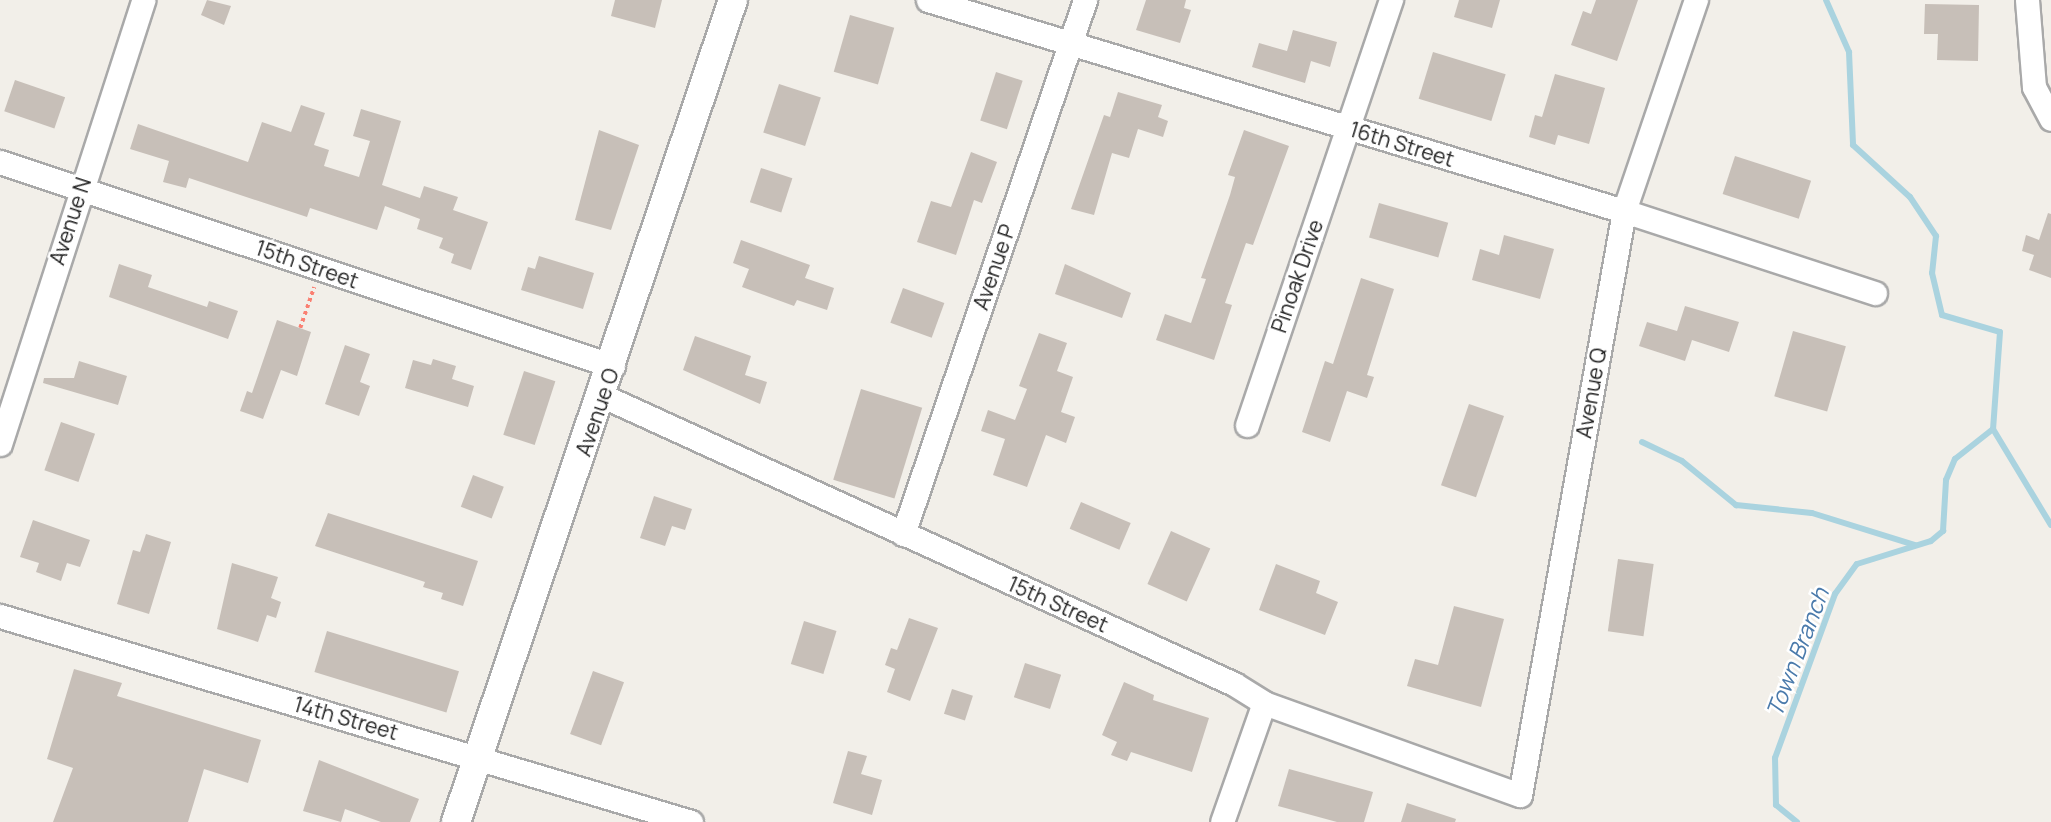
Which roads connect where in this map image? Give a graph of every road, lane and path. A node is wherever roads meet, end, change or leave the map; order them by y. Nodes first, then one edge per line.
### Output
1 (144, 0) edge
2 (733, 0) edge
3 (928, 0) edge
4 (1085, 0) edge
5 (1391, 0) edge
6 (1696, 0) edge
7 (2027, 0) edge
8 (1070, 42) junction
9 (2051, 119) edge
10 (1348, 128) junction
11 (0, 162) edge
12 (80, 188) junction
13 (1624, 211) junction
14 (320, 268) junction
15 (1875, 293) dead end
16 (300, 328) dead end
17 (613, 366) junction
18 (603, 396) junction
19 (1247, 425) dead end
20 (0, 444) edge
21 (903, 534) junction
22 (0, 616) edge
23 (1264, 703) junction
24 (478, 757) junction
25 (1520, 795) joint
26 (456, 822) edge
27 (691, 822) edge
28 (1222, 822) edge

1 - 12 street, Avenue N
2 - 17 street, Avenue O
3 - 8 street, 16th Street
4 - 8 street, Avenue P
5 - 10 street, Pinoak Drive
6 - 13 street, Avenue Q
7 - 9 street
8 - 10 street, 16th Street
8 - 21 street, Avenue P
10 - 13 street, 16th Street
10 - 19 street, Pinoak Drive
11 - 12 street, 15th Street
12 - 14 street, 15th Street
12 - 20 street, Avenue N
13 - 15 street, 16th Street
13 - 25 street, Avenue Q
14 - 16 path
14 - 17 street, 15th Street
17 - 18 street, Avenue O
18 - 21 street, 15th Street
18 - 24 street, Avenue O
21 - 23 street, 15th Street
22 - 24 street, 14th Street
23 - 25 street, 15th Street
23 - 28 street
24 - 26 street, Avenue O
24 - 27 street, 14th Street

